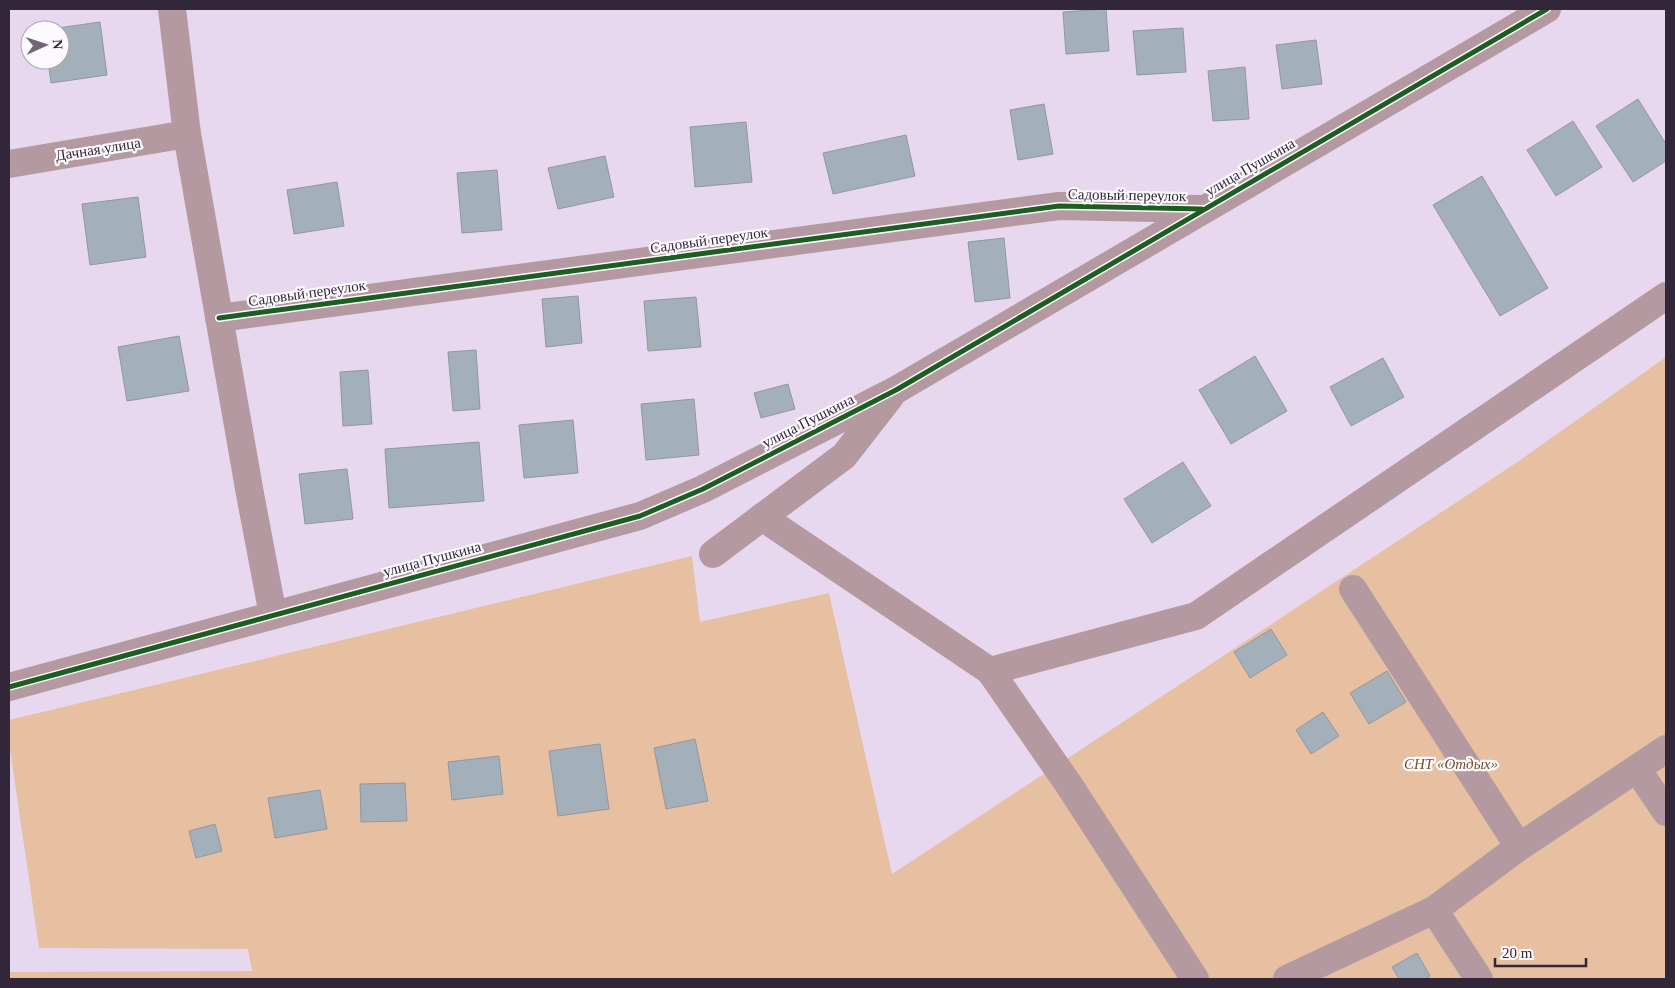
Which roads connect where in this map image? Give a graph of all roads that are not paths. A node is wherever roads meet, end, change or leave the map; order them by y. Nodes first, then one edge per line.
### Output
1 (172, 9) edge
2 (1547, 9) edge
3 (187, 134) junction
4 (9, 164) edge
5 (1202, 209) junction
6 (1666, 296) edge
7 (219, 318) junction
8 (896, 390) junction
9 (762, 517) junction
10 (713, 554) dead end
11 (1353, 589) dead end
12 (273, 615) junction
13 (990, 671) junction
14 (9, 688) edge
15 (1666, 749) edge
16 (1637, 769) junction
17 (1666, 812) edge
18 (1519, 847) junction
19 (1434, 910) junction
20 (1195, 979) edge
21 (1287, 979) edge
22 (1479, 979) edge

1 - 3 street
2 - 5 street, улица Пушкина
3 - 4 street, Дачная улица
3 - 7 street
5 - 7 street, Садовый переулок
5 - 8 street, улица Пушкина
6 - 13 street
7 - 12 street
8 - 9 street
8 - 12 street, улица Пушкина
9 - 10 street
9 - 13 street
11 - 18 street
12 - 14 street, улица Пушкина
13 - 20 street
15 - 16 street
16 - 17 street
16 - 18 street
18 - 19 street
19 - 21 street
19 - 22 street

